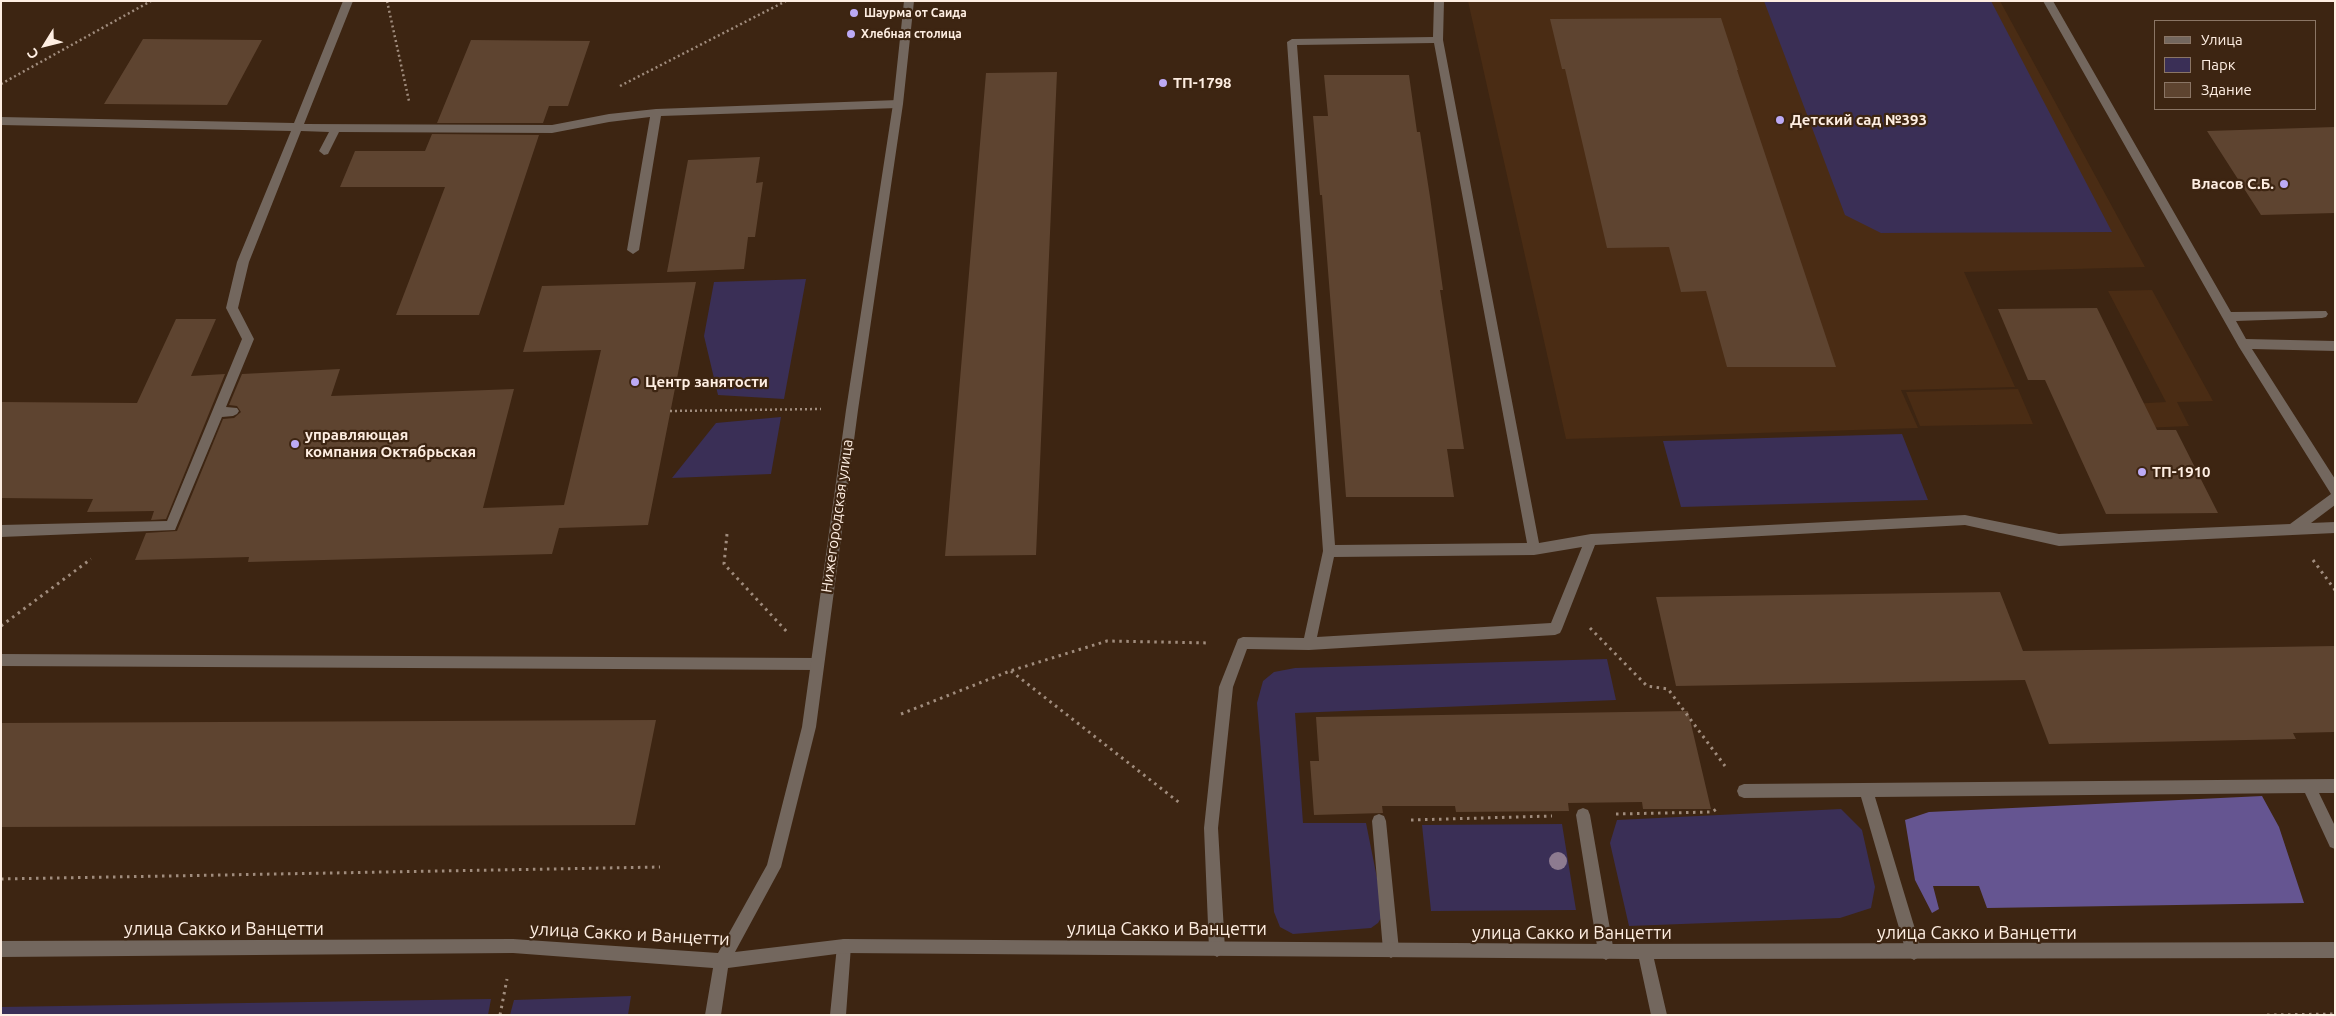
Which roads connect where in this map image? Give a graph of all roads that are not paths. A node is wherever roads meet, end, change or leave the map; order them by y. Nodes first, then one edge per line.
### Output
1 (348, 1) edge
2 (909, 1) edge
3 (1439, 1) edge
4 (2048, 1) edge
5 (1438, 40) junction
6 (898, 104) junction
7 (656, 113) junction
8 (1, 121) edge
9 (299, 127) junction
10 (336, 128) junction
11 (324, 151) dead end
12 (633, 250) dead end
13 (2322, 314) dead end
14 (2229, 317) junction
15 (2243, 344) junction
16 (2335, 346) edge
17 (233, 411) dead end
18 (218, 412) junction
19 (2335, 490) edge
20 (2335, 498) edge
21 (2335, 527) edge
22 (2292, 530) junction
23 (1, 531) edge
24 (1591, 540) junction
25 (1534, 549) junction
26 (1329, 551) junction
27 (1308, 644) junction
28 (1, 660) edge
29 (817, 664) junction
30 (2335, 786) edge
31 (2310, 787) junction
32 (1866, 790) junction
33 (1744, 791) road end
34 (1583, 815) dead end
35 (1379, 821) dead end
36 (2335, 842) edge
37 (844, 946) junction
38 (1, 949) edge
39 (1217, 949) junction
40 (1391, 950) junction
41 (2335, 950) edge
42 (1606, 952) junction
43 (1645, 952) junction
44 (1914, 952) junction
45 (722, 961) junction
46 (713, 1015) edge
47 (838, 1015) edge
48 (1659, 1015) edge

1 - 9 street
2 - 6 street, Нижегородская улица
3 - 5 street
4 - 14 street
5 - 25 street
5 - 26 street
6 - 7 street
6 - 29 street, Нижегородская улица
7 - 10 street
7 - 12 street
8 - 9 street
9 - 10 street
9 - 18 street
10 - 11 street
13 - 14 street
14 - 15 street
15 - 16 street
15 - 19 street
17 - 18 street
18 - 23 street
20 - 22 street
21 - 22 street
22 - 24 street
24 - 25 street
24 - 27 street
25 - 26 street
26 - 27 street
27 - 39 street
28 - 29 street
29 - 45 street, Нижегородская улица
30 - 31 street
31 - 32 street
31 - 36 street
32 - 33 street
32 - 44 street
34 - 42 street
35 - 40 street
37 - 39 street, улица Сакко и Ванцетти
37 - 45 street, улица Сакко и Ванцетти
37 - 47 street
38 - 45 street, улица Сакко и Ванцетти
39 - 40 street, улица Сакко и Ванцетти
40 - 42 street, улица Сакко и Ванцетти
41 - 44 street, улица Сакко и Ванцетти
42 - 43 street, улица Сакко и Ванцетти
43 - 44 street, улица Сакко и Ванцетти
43 - 48 street
45 - 46 street, Нижегородская улица

